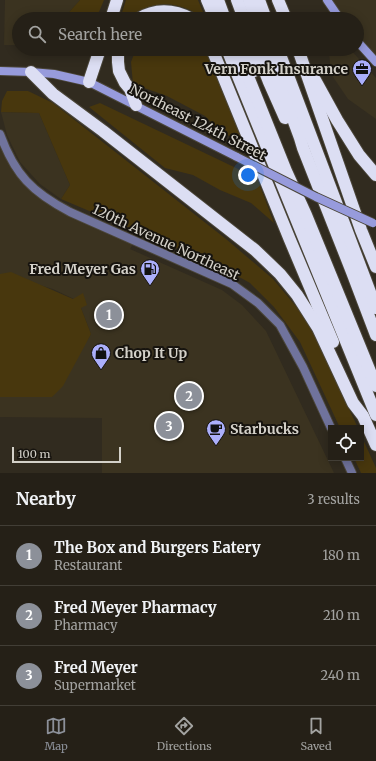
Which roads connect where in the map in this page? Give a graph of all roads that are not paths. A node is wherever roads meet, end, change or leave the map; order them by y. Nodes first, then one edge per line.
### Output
1 (117, 0) edge
2 (207, 0) edge
3 (218, 0) edge
4 (229, 0) edge
5 (237, 0) edge
6 (249, 0) edge
7 (259, 0) edge
8 (278, 0) edge
9 (327, 0) edge
10 (113, 12) edge
11 (154, 12) edge
12 (175, 12) edge
13 (212, 12) edge
14 (222, 12) edge
15 (233, 12) edge
16 (241, 12) edge
17 (253, 12) edge
18 (263, 12) edge
19 (283, 12) edge
20 (335, 12) edge
21 (364, 49) edge
22 (98, 56) edge
23 (118, 56) edge
24 (215, 56) edge
25 (230, 56) edge
26 (240, 56) edge
27 (249, 56) edge
28 (259, 56) edge
29 (270, 56) edge
30 (281, 56) edge
31 (300, 56) edge
32 (302, 56) edge
33 (376, 62) edge
34 (0, 71) edge
35 (31, 72) junction
36 (89, 82) junction
37 (136, 105) junction
38 (337, 120) junction
39 (270, 130) junction
40 (0, 134) edge
41 (303, 148) junction
42 (376, 166) edge
43 (376, 175) edge
44 (374, 224) edge
45 (376, 267) edge
46 (376, 308) edge
47 (376, 335) edge
48 (376, 386) edge
49 (376, 415) edge
50 (363, 416) junction
51 (330, 425) edge
52 (376, 445) edge
53 (346, 461) edge
54 (352, 473) edge

1 - 10 highway
2 - 13 highway
3 - 14 highway
4 - 15 highway
5 - 16 highway
6 - 17 highway
7 - 18 highway
8 - 19 highway
9 - 20 main road
11 - 12 highway
21 - 33 main road
22 - 36 highway
23 - 37 highway
24 - 50 highway
25 - 49 highway
26 - 39 highway
27 - 39 highway
28 - 41 highway
29 - 41 highway
30 - 46 highway
31 - 45 highway
32 - 38 highway
34 - 35 main road, Northeast 124th Street
35 - 36 main road, Northeast 124th Street
35 - 50 highway
36 - 37 main road, Northeast 124th Street
37 - 44 main road, Northeast 124th Street, bridge
38 - 42 highway
38 - 43 highway
39 - 48 highway
40 - 51 street, 120th Avenue Northeast
41 - 47 highway
50 - 52 highway
53 - 54 street

